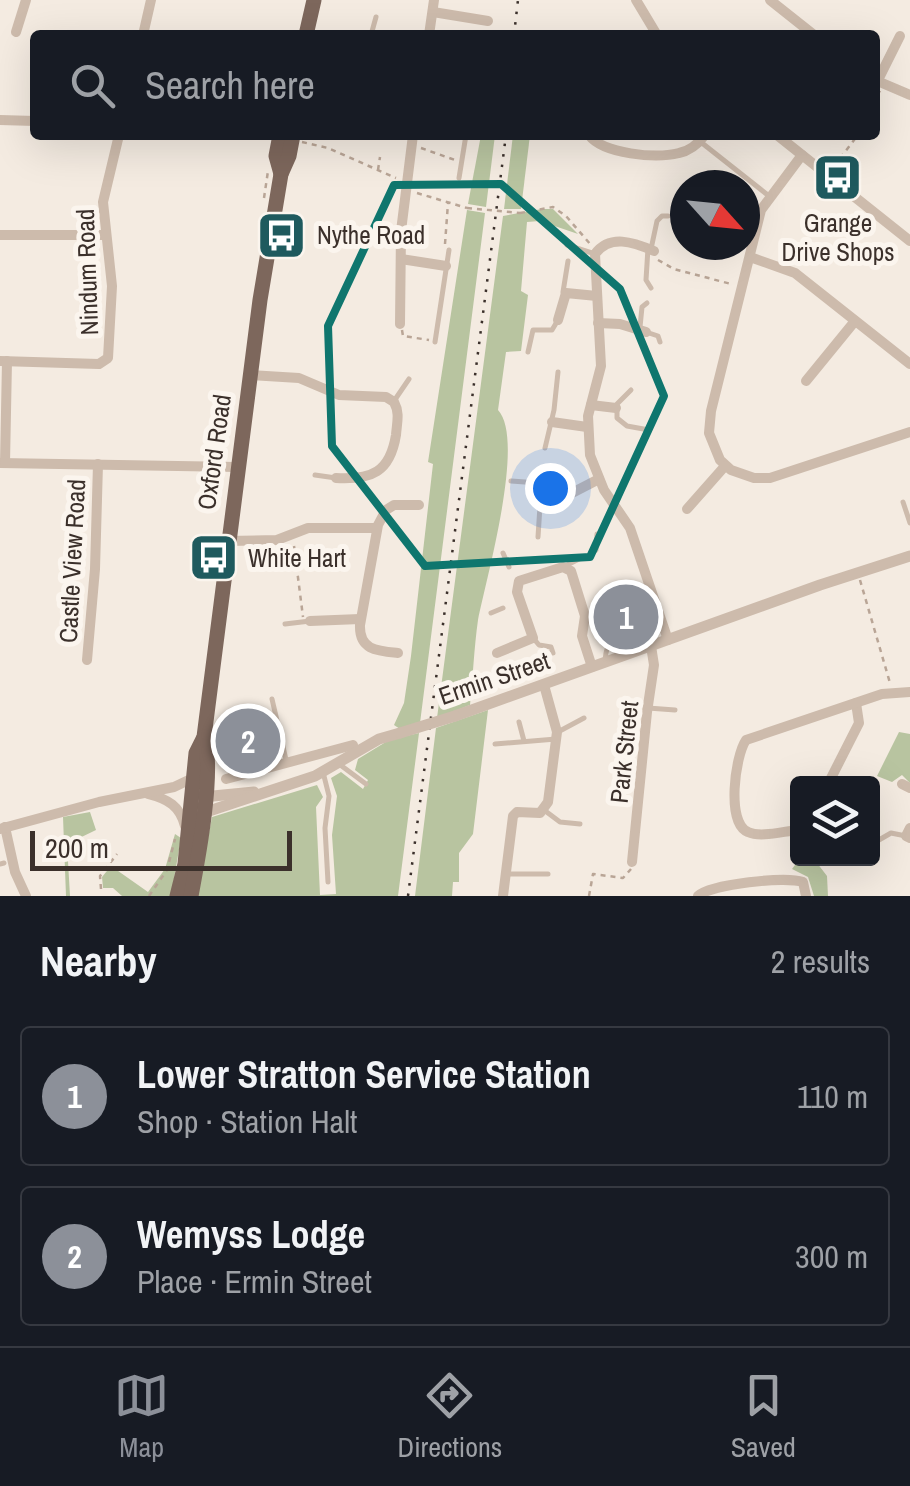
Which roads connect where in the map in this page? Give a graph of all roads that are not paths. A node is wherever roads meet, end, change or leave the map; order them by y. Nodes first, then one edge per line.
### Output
1 (26, 0) edge
2 (151, 0) edge
3 (314, 0) edge
4 (636, 0) edge
5 (770, 0) edge
6 (433, 6) edge
7 (376, 17) dead end
8 (488, 20) dead end
9 (144, 30) edge
10 (307, 30) edge
11 (372, 30) edge
12 (654, 30) edge
13 (808, 30) edge
14 (16, 32) dead end
15 (900, 36) dead end
16 (880, 80) edge
17 (880, 82) edge
18 (910, 95) edge
19 (0, 120) edge
20 (30, 121) edge
21 (118, 140) edge
22 (279, 140) edge
23 (295, 140) edge
24 (412, 140) edge
25 (465, 140) edge
26 (592, 140) edge
27 (699, 140) edge
28 (704, 140) edge
29 (783, 140) edge
30 (802, 155) junction
31 (281, 174) junction
32 (458, 178) dead end
33 (769, 196) junction
34 (760, 214) edge
35 (668, 216) dead end
36 (0, 235) edge
37 (105, 235) junction
38 (910, 240) edge
39 (568, 245) dead end
40 (449, 250) road end
41 (651, 250) junction
42 (596, 252) junction
43 (402, 259) junction
44 (568, 260) dead end
45 (749, 260) edge
46 (758, 260) edge
47 (446, 266) junction
48 (651, 288) dead end
49 (563, 296) junction
50 (596, 296) junction
51 (647, 303) dead end
52 (558, 320) joint
53 (855, 320) junction
54 (598, 323) junction
55 (400, 324) road end
56 (643, 331) junction
57 (435, 342) road end
58 (660, 342) dead end
59 (528, 352) dead end
60 (4, 361) edge
61 (910, 364) edge
62 (558, 372) dead end
63 (250, 375) junction
64 (409, 379) dead end
65 (806, 381) dead end
66 (631, 390) dead end
67 (394, 402) junction
68 (590, 405) junction
69 (616, 408) junction
70 (552, 422) junction
71 (587, 426) junction
72 (649, 430) dead end
73 (910, 432) edge
74 (545, 448) dead end
75 (2, 463) edge
76 (98, 464) junction
77 (725, 466) junction
78 (237, 467) junction
79 (315, 476) dead end
80 (336, 478) joint
81 (599, 478) junction
82 (511, 481) dead end
83 (549, 493) junction
84 (904, 502) dead end
85 (419, 505) dead end
86 (687, 509) dead end
87 (910, 523) edge
88 (376, 528) junction
89 (597, 534) dead end
90 (538, 537) dead end
91 (227, 542) junction
92 (504, 554) dead end
93 (588, 556) dead end
94 (910, 556) edge
95 (580, 559) dead end
96 (562, 567) junction
97 (508, 568) dead end
98 (503, 608) dead end
99 (491, 613) dead end
100 (360, 620) junction
101 (307, 622) joint
102 (285, 624) dead end
103 (533, 638) junction
104 (668, 640) junction
105 (650, 647) junction
106 (497, 652) dead end
107 (554, 652) dead end
108 (398, 653) dead end
109 (86, 660) dead end
110 (605, 662) junction
111 (592, 667) junction
112 (544, 685) junction
113 (910, 692) edge
114 (272, 699) dead end
115 (856, 702) junction
116 (648, 708) junction
117 (675, 710) dead end
118 (584, 718) dead end
119 (519, 722) dead end
120 (204, 736) junction
121 (556, 736) junction
122 (524, 742) junction
123 (495, 744) dead end
124 (353, 745) dead end
125 (318, 756) junction
126 (287, 764) junction
127 (339, 764) junction
128 (324, 772) junction
129 (832, 776) edge
130 (193, 778) junction
131 (226, 779) dead end
132 (366, 784) dead end
133 (148, 794) junction
134 (199, 803) junction
135 (544, 810) junction
136 (580, 824) dead end
137 (3, 828) edge
138 (790, 831) edge
139 (909, 834) edge
140 (182, 839) junction
141 (880, 840) edge
142 (632, 862) road end
143 (506, 874) junction
144 (548, 874) dead end
145 (328, 882) dead end
146 (26, 896) edge
147 (178, 896) edge
148 (191, 896) edge
149 (503, 896) edge
150 (698, 896) edge
151 (806, 896) edge

1 - 14 street
2 - 9 street
3 - 10 main road
4 - 12 street
5 - 13 street
6 - 8 street
7 - 11 lane
15 - 16 street
17 - 18 street
19 - 20 street
21 - 37 street, Nindum Road
22 - 31 main road, Oxford Road
23 - 31 main road, Oxford Road
24 - 43 street
25 - 32 lane
26 - 27 street
28 - 33 lane
29 - 30 street
30 - 33 street
30 - 38 street
31 - 63 main road, Oxford Road
33 - 34 street
35 - 41 lane
36 - 37 street
37 - 60 street, Nindum Road
39 - 42 lane
40 - 47 lane
41 - 42 street
41 - 48 lane
42 - 50 street
43 - 47 street
43 - 55 street
44 - 49 lane
45 - 77 street
46 - 53 street
47 - 57 lane
49 - 50 street
49 - 52 street
50 - 54 street
51 - 56 lane
52 - 59 lane
53 - 61 street
53 - 65 street
54 - 56 street
54 - 68 street
56 - 58 lane
60 - 75 street
62 - 70 lane
63 - 67 street
63 - 78 main road, Oxford Road
64 - 67 lane
66 - 69 lane
67 - 80 street
68 - 69 street
68 - 71 street
69 - 72 lane
70 - 71 street
70 - 74 lane
71 - 81 street
73 - 77 street
75 - 76 street
76 - 78 street
76 - 109 street, Castle View Road
77 - 86 street
78 - 91 main road, Oxford Road
79 - 80 lane
81 - 83 street
81 - 104 street
82 - 83 lane
83 - 90 lane
84 - 87 lane
85 - 88 street
88 - 91 street
88 - 100 street
89 - 93 lane
91 - 120 main road, Oxford Road
92 - 97 lane
94 - 104 street, Ermin Street
95 - 96 lane
96 - 103 street
96 - 111 street
98 - 99 lane
100 - 101 street
100 - 108 street
101 - 102 lane
103 - 106 street
103 - 107 lane
104 - 105 street, Ermin Street
105 - 110 street, Ermin Street
105 - 110 lane
105 - 116 street, Park Street
110 - 111 street, Ermin Street
111 - 112 street, Ermin Street
112 - 121 street
112 - 127 street, Ermin Street, bridge
113 - 115 street
114 - 126 lane
115 - 129 street
115 - 138 street
116 - 117 lane
116 - 142 street, Park Street
118 - 121 lane
119 - 122 lane
120 - 130 main road, Oxford Road
120 - 134 main road, Oxford Road
121 - 122 lane
121 - 135 street
122 - 123 lane
124 - 125 street
125 - 126 street
125 - 128 street
126 - 131 street
127 - 128 street, Ermin Street
127 - 132 lane
128 - 134 street, Ermin Street
128 - 145 lane
130 - 133 street
130 - 134 main road, Oxford Road
133 - 137 street
133 - 140 street
134 - 140 main road, Oxford Road
134 - 148 main road, Oxford Road
135 - 136 lane
135 - 143 street
137 - 146 street
139 - 141 lane
140 - 147 main road, Oxford Road
143 - 144 lane
143 - 149 street
150 - 151 street

